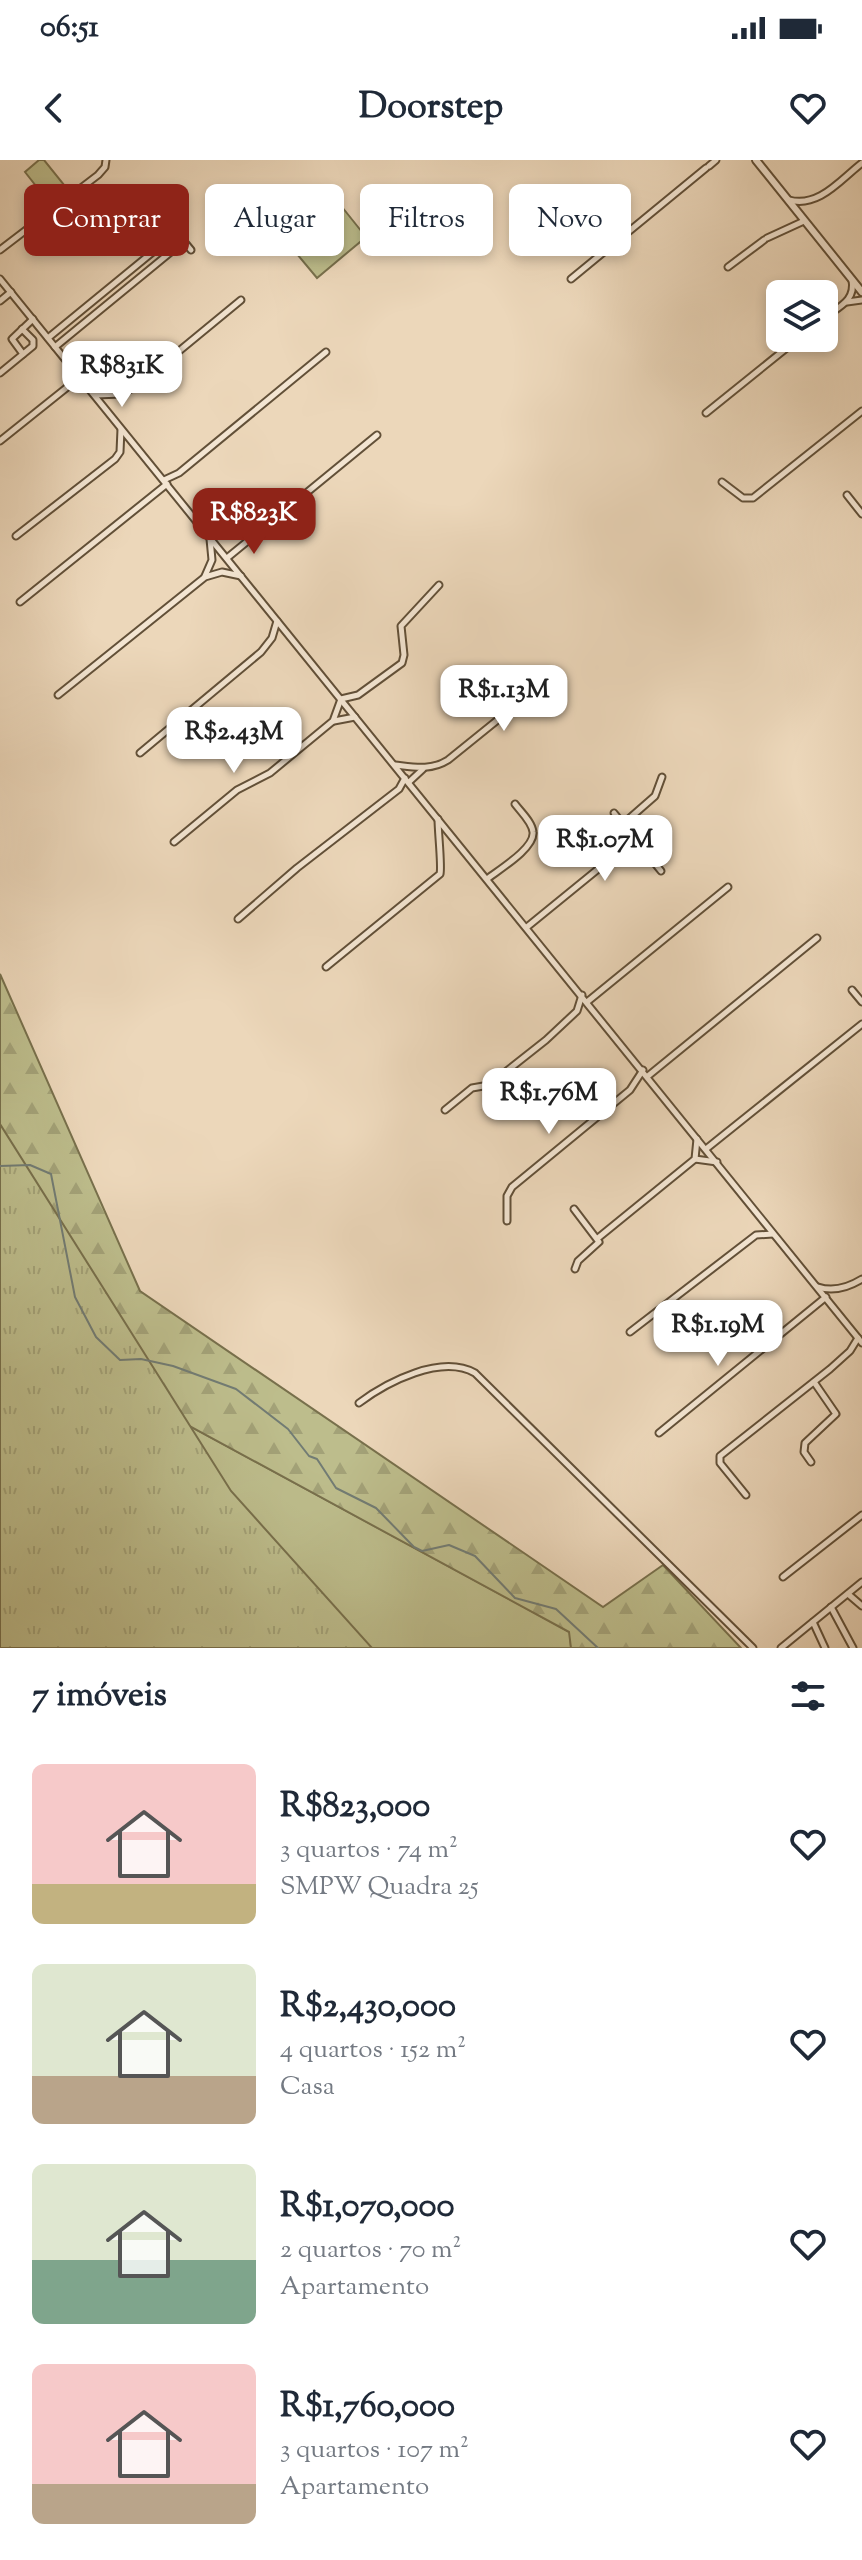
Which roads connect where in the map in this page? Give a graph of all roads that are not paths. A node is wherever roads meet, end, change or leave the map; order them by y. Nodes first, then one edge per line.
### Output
1 (106, 160) edge
2 (716, 160) edge
3 (756, 160) edge
4 (862, 163) edge
5 (788, 200) junction
6 (804, 221) junction
7 (0, 250) edge
8 (149, 256) edge
9 (166, 256) edge
10 (728, 267) dead end
11 (126, 275) junction
12 (849, 275) junction
13 (0, 279) edge
14 (571, 279) dead end
15 (133, 283) junction
16 (11, 292) junction
17 (862, 292) edge
18 (241, 300) dead end
19 (862, 300) edge
20 (0, 301) edge
21 (845, 303) junction
22 (838, 308) edge
23 (72, 318) junction
24 (33, 319) junction
25 (79, 327) junction
26 (22, 329) junction
27 (48, 338) junction
28 (55, 347) junction
29 (326, 352) dead end
30 (782, 352) edge
31 (23, 354) junction
32 (0, 373) edge
33 (80, 377) junction
34 (94, 395) junction
35 (862, 411) edge
36 (706, 413) dead end
37 (121, 428) junction
38 (377, 435) dead end
39 (0, 441) edge
40 (179, 473) junction
41 (722, 482) dead end
42 (167, 484) junction
43 (847, 495) dead end
44 (862, 514) edge
45 (16, 536) dead end
46 (209, 536) junction
47 (227, 558) junction
48 (205, 577) junction
49 (242, 577) junction
50 (439, 585) dead end
51 (20, 602) dead end
52 (277, 620) junction
53 (535, 670) dead end
54 (58, 695) dead end
55 (341, 699) junction
56 (356, 717) junction
57 (333, 721) junction
58 (140, 753) dead end
59 (395, 765) junction
60 (424, 768) junction
61 (662, 777) dead end
62 (408, 782) junction
63 (515, 804) dead end
64 (614, 813) dead end
65 (438, 818) junction
66 (622, 824) junction
67 (635, 839) junction
68 (174, 842) dead end
69 (661, 871) dead end
70 (487, 879) junction
71 (728, 887) dead end
72 (238, 919) dead end
73 (527, 927) junction
74 (817, 938) dead end
75 (326, 967) dead end
76 (852, 990) dead end
77 (582, 995) junction
78 (587, 1002) junction
79 (862, 1002) edge
80 (592, 1008) junction
81 (577, 1011) junction
82 (862, 1024) edge
83 (643, 1070) junction
84 (648, 1076) junction
85 (445, 1110) dead end
86 (697, 1138) junction
87 (706, 1149) junction
88 (695, 1159) junction
89 (717, 1162) junction
90 (574, 1209) dead end
91 (762, 1217) junction
92 (507, 1221) dead end
93 (774, 1234) junction
94 (756, 1235) junction
95 (598, 1238) junction
96 (575, 1269) dead end
97 (862, 1279) edge
98 (817, 1287) junction
99 (826, 1297) junction
100 (630, 1332) dead end
101 (861, 1343) edge
102 (850, 1351) junction
103 (814, 1382) junction
104 (359, 1403) dead end
105 (659, 1433) dead end
106 (811, 1462) dead end
107 (746, 1495) dead end
108 (862, 1515) edge
109 (783, 1577) dead end
110 (862, 1582) edge
111 (848, 1594) junction
112 (862, 1606) edge
113 (831, 1607) junction
114 (813, 1622) junction
115 (753, 1648) edge
116 (781, 1648) edge
117 (825, 1648) edge
118 (853, 1648) edge

1 - 7 street
2 - 14 street
3 - 5 street
4 - 5 street
5 - 6 street
6 - 10 street
6 - 12 street
8 - 11 street
9 - 15 street
11 - 15 street
11 - 23 street
12 - 17 street
12 - 21 street
13 - 16 street
15 - 25 street
16 - 20 street
16 - 24 street
18 - 34 street
19 - 21 street
21 - 22 street
23 - 25 street
23 - 27 street
24 - 26 street
24 - 27 street
25 - 28 street
26 - 31 street
26 - 31 street
27 - 28 street
28 - 33 street
29 - 40 street
30 - 36 street
31 - 32 street
33 - 34 street
33 - 39 street
34 - 37 street
35 - 41 street
37 - 42 street
37 - 45 street
38 - 47 street
40 - 42 street
40 - 42 street
42 - 46 street
42 - 51 street
43 - 44 street
46 - 47 street
46 - 48 street
47 - 49 street
48 - 49 street
48 - 54 street
49 - 52 street
50 - 55 street
52 - 55 street
52 - 58 street
53 - 60 street
55 - 56 street
55 - 57 street
56 - 57 street
56 - 59 street
57 - 68 street
59 - 60 street
59 - 62 street
60 - 62 street
61 - 66 street
62 - 65 street
62 - 72 street
63 - 70 street
64 - 66 street
65 - 70 street
65 - 75 street
66 - 67 street
67 - 69 street
67 - 73 street
70 - 73 street
71 - 78 street
73 - 77 street
74 - 84 street
76 - 79 street
77 - 78 street
77 - 81 street
78 - 80 street
80 - 81 street
80 - 83 street
81 - 85 street
82 - 87 street
83 - 84 street
83 - 92 street
84 - 86 street
86 - 87 street
86 - 88 street
87 - 89 street
88 - 89 street
88 - 95 street
89 - 91 street
90 - 95 street
91 - 93 street
91 - 94 street
93 - 94 street
93 - 98 street
94 - 100 street
95 - 96 street
97 - 98 street
98 - 99 street
99 - 101 street
99 - 105 street
101 - 102 street
101 - 102 street
102 - 103 street
103 - 106 street
103 - 107 street
104 - 115 street
108 - 109 street
110 - 111 street
111 - 112 street
111 - 113 street
113 - 114 street
113 - 118 street
114 - 116 street
114 - 117 street

